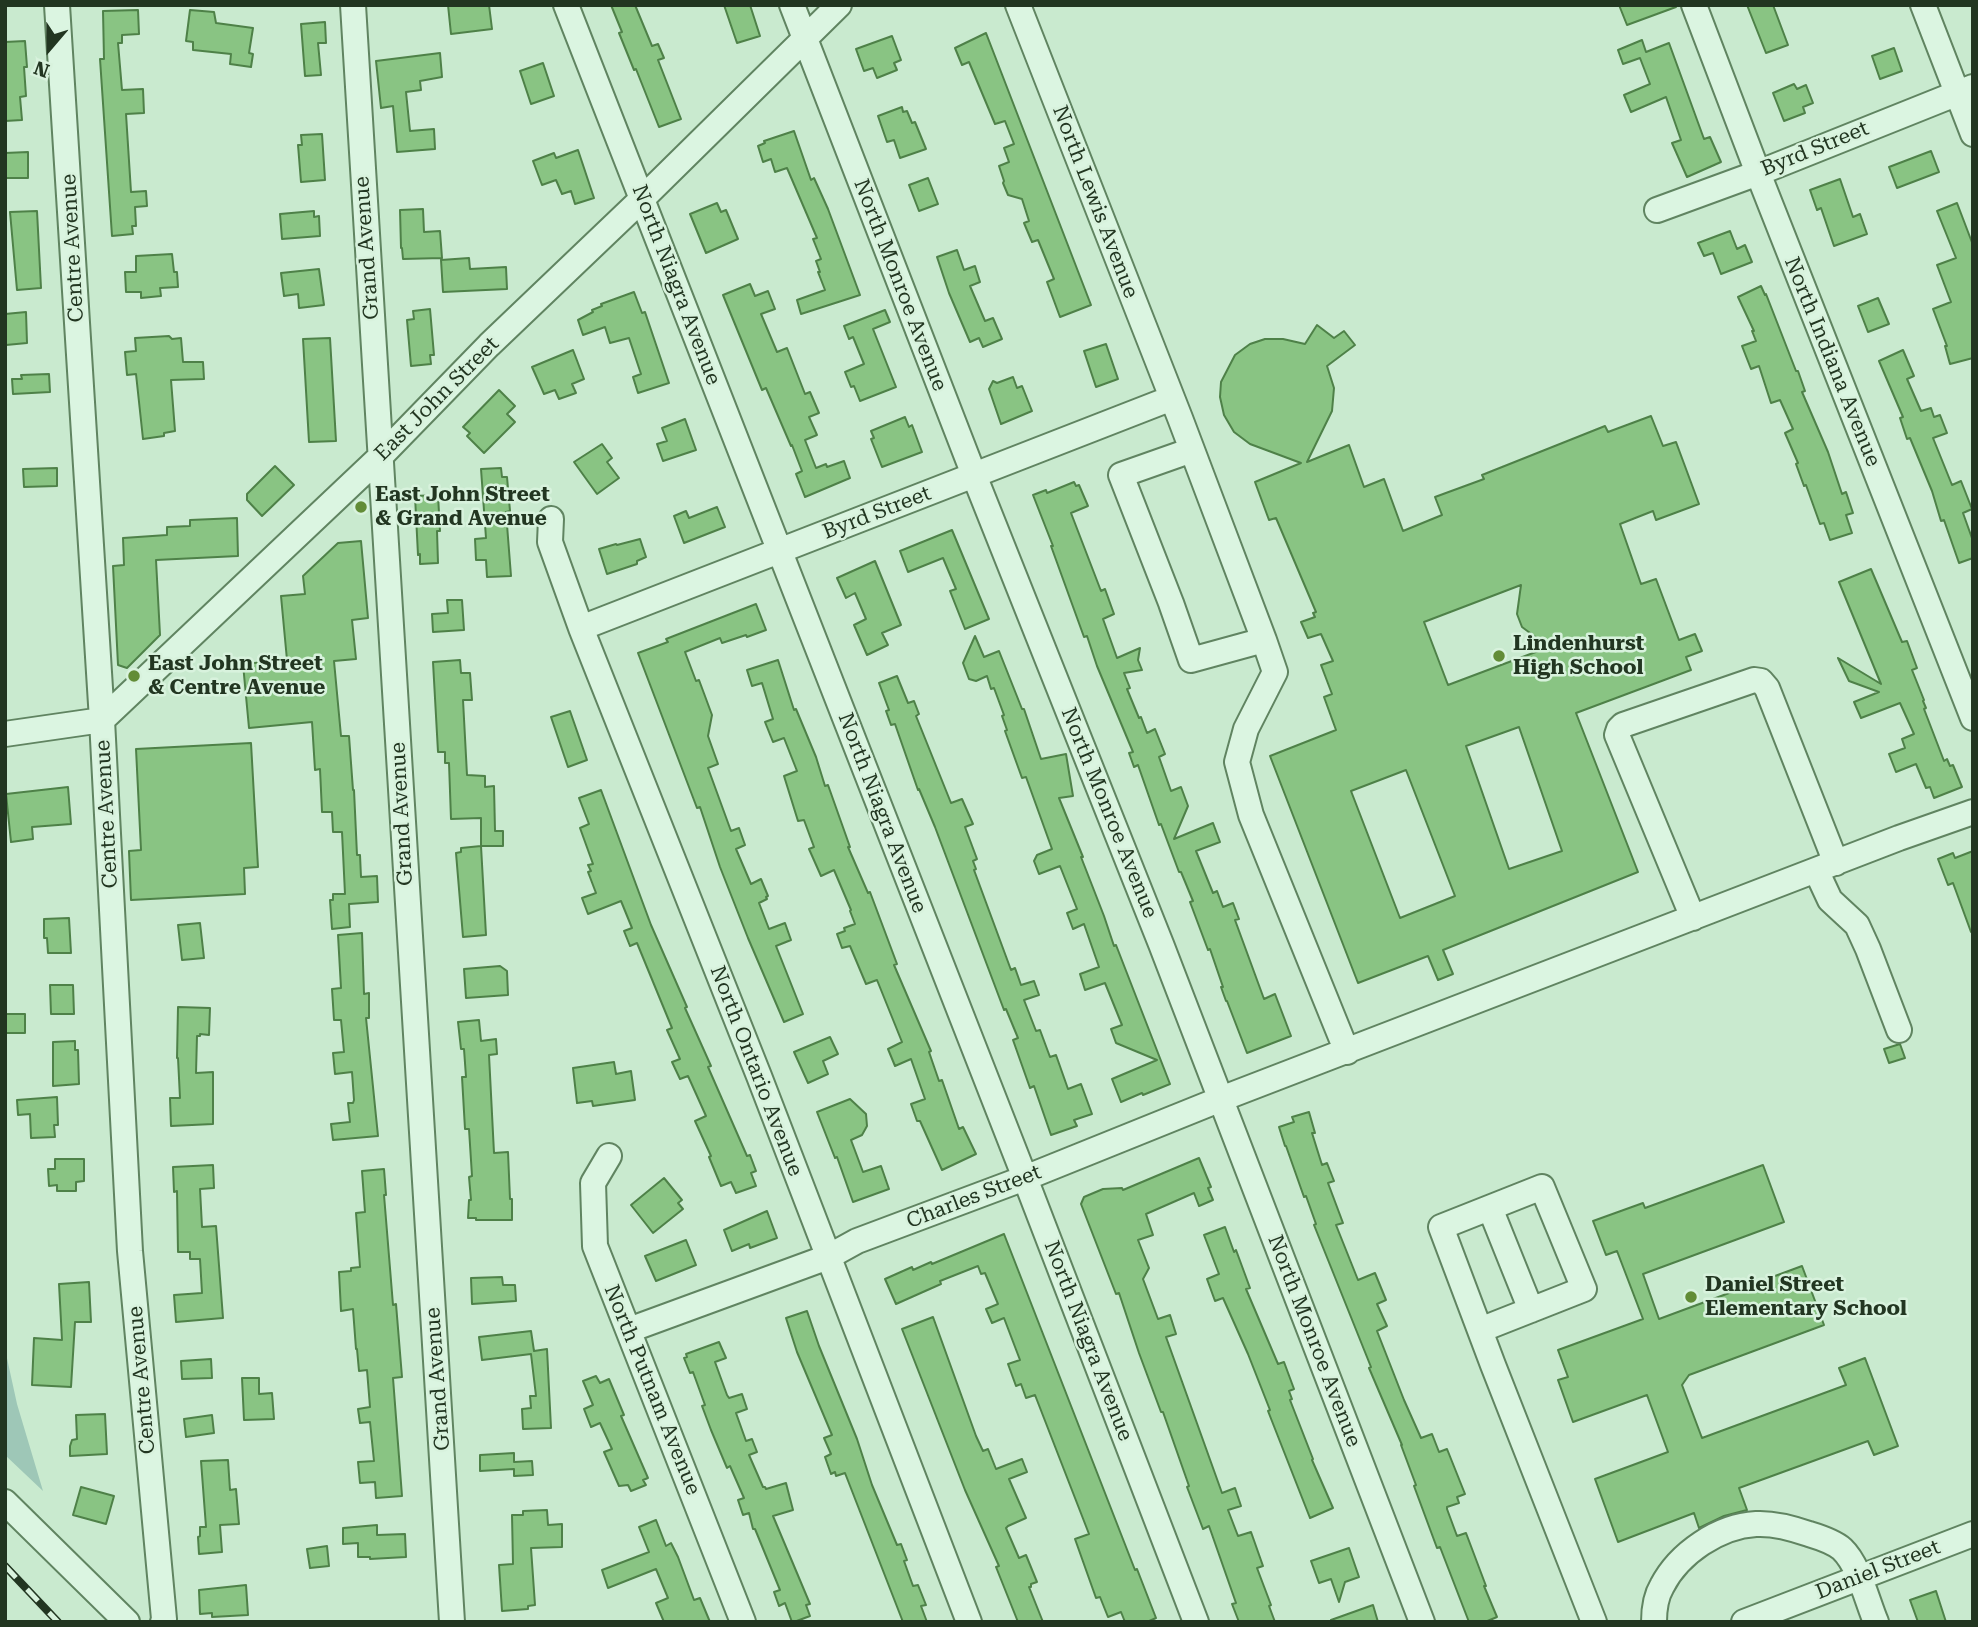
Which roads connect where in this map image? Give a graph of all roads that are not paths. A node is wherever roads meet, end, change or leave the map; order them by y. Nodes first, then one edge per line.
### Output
1 (57, 5) edge
2 (353, 5) edge
3 (566, 5) edge
4 (792, 5) edge
5 (839, 5) edge
6 (1018, 5) edge
7 (1694, 5) edge
8 (1923, 5) edge
9 (804, 38) junction
10 (1965, 90) edge
11 (1973, 134) edge
12 (1758, 173) junction
13 (643, 198) junction
14 (1657, 210) dead end
15 (1172, 398) junction
16 (1192, 450) junction
17 (382, 456) junction
18 (974, 475) junction
19 (551, 519) dead end
20 (780, 551) junction
21 (581, 628) junction
22 (1264, 640) junction
23 (1973, 718) edge
24 (102, 720) junction
25 (5, 734) edge
26 (1973, 812) edge
27 (1826, 867) junction
28 (1693, 919) junction
29 (1899, 1030) dead end
30 (1347, 1052) junction
31 (1221, 1100) junction
32 (609, 1156) dead end
33 (1025, 1178) junction
34 (1490, 1208) junction
35 (828, 1257) junction
36 (1531, 1310) junction
37 (629, 1330) junction
38 (1480, 1330) junction
39 (5, 1502) edge
40 (1973, 1534) edge
41 (1859, 1578) junction
42 (127, 1622) edge
43 (163, 1622) edge
44 (452, 1622) edge
45 (743, 1622) edge
46 (970, 1622) edge
47 (1196, 1622) edge
48 (1422, 1622) edge
49 (1594, 1622) edge
50 (1654, 1622) edge
51 (1744, 1622) edge
52 (1876, 1622) edge

1 - 24 street, Centre Avenue
2 - 17 street, Grand Avenue
3 - 13 street, North Niagra Avenue
4 - 9 street, North Monroe Avenue
5 - 9 street, East John Street
6 - 15 street, North Lewis Avenue
7 - 12 street, North Indiana Avenue
8 - 10 street
9 - 13 street, East John Street
9 - 18 street, North Monroe Avenue
10 - 11 street
10 - 12 street, Byrd Street
12 - 14 street, Byrd Street
12 - 23 street, North Indiana Avenue
13 - 17 street, East John Street
13 - 20 street, North Niagra Avenue
15 - 16 street, North Lewis Avenue
15 - 18 street, Byrd Street
16 - 22 street, North Lewis Avenue
16 - 22 street
17 - 24 street, East John Street
17 - 44 street, Grand Avenue
18 - 20 street, Byrd Street
18 - 31 street, North Monroe Avenue
19 - 21 street, North Ontario Avenue
20 - 21 street, Byrd Street
20 - 33 street, North Niagra Avenue
21 - 35 street, North Ontario Avenue
22 - 30 street, North Lewis Avenue
24 - 25 street
24 - 43 street, Centre Avenue
26 - 27 street, Charles Street
27 - 28 street, Charles Street
27 - 28 street
27 - 29 street
28 - 30 street, Charles Street
30 - 31 street, Charles Street
31 - 33 street, Charles Street
31 - 48 street, North Monroe Avenue
32 - 37 street, North Putnam Avenue
33 - 35 street, Charles Street
33 - 47 street, North Niagra Avenue
34 - 36 street
34 - 36 street
34 - 38 street
35 - 37 street, Charles Street
35 - 46 street, North Ontario Avenue
36 - 38 street
37 - 45 street, North Putnam Avenue
38 - 49 street
39 - 42 street
40 - 41 street, Daniel Street
41 - 50 street
41 - 51 street, Daniel Street
41 - 52 street

